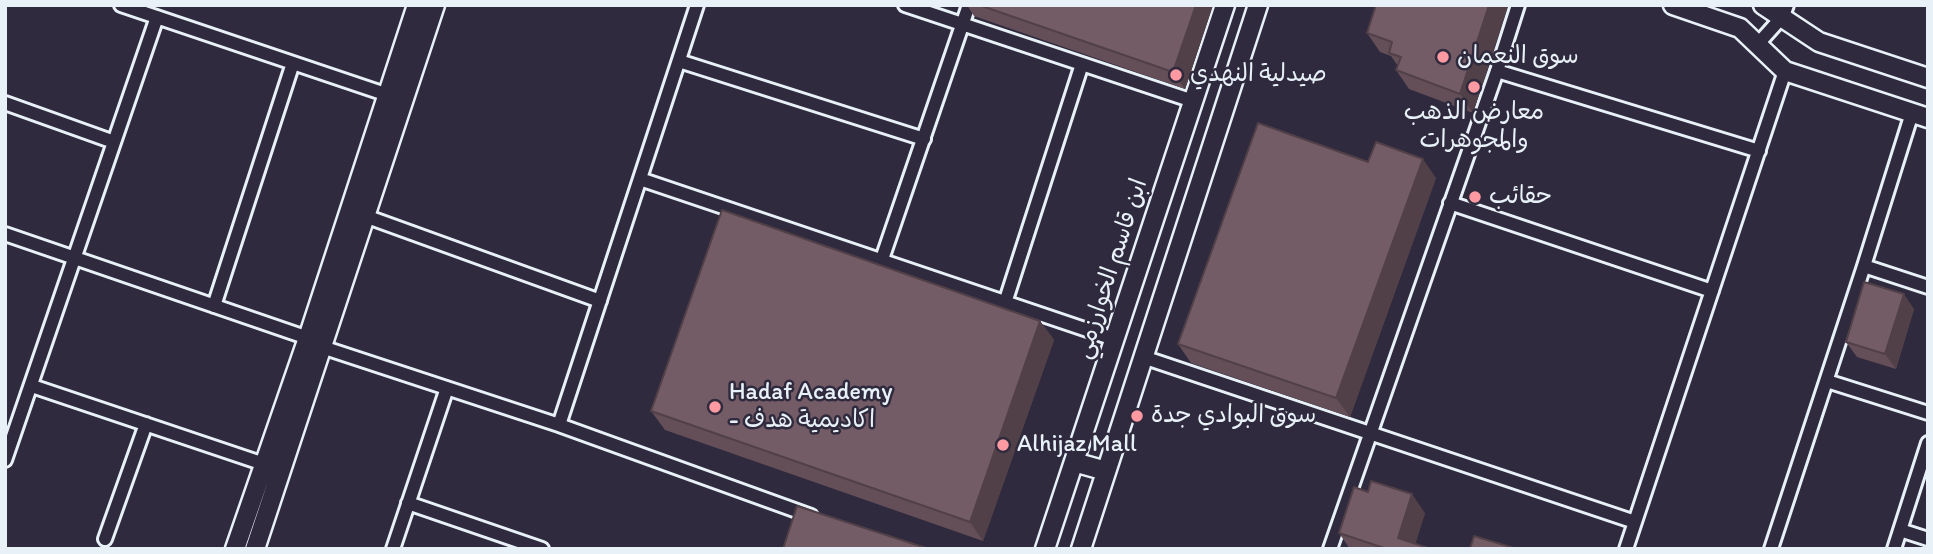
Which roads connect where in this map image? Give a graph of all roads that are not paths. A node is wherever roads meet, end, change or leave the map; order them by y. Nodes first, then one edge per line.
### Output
1 (121, 5) edge
2 (417, 5) edge
3 (435, 5) edge
4 (697, 5) edge
5 (905, 5) edge
6 (969, 5) edge
7 (1225, 5) edge
8 (1258, 5) edge
9 (1518, 5) edge
10 (1673, 5) edge
11 (1763, 5) edge
12 (1785, 11) edge
13 (156, 17) junction
14 (963, 24) junction
15 (1758, 45) junction
16 (679, 61) junction
17 (293, 63) junction
18 (1082, 64) junction
19 (1497, 71) junction
20 (1785, 71) junction
21 (1928, 78) edge
22 (388, 94) junction
23 (1193, 101) junction
24 (5, 103) edge
25 (1920, 116) edge
26 (924, 139) junction
27 (114, 142) junction
28 (1759, 151) junction
29 (640, 179) junction
30 (1450, 203) junction
31 (365, 216) junction
32 (5, 234) edge
33 (74, 258) junction
34 (881, 262) junction
35 (1864, 266) junction
36 (1928, 287) edge
37 (1712, 291) junction
38 (600, 301) junction
39 (1005, 303) junction
40 (214, 306) junction
41 (1114, 340) junction
42 (315, 342) junction
43 (1143, 358) junction
44 (1827, 381) junction
45 (32, 386) junction
46 (447, 388) junction
47 (1928, 413) edge
48 (145, 424) junction
49 (559, 425) junction
50 (1368, 434) junction
51 (1928, 443) edge
52 (5, 460) edge
53 (1074, 462) junction
54 (264, 464) junction
55 (1106, 471) junction
56 (408, 503) junction
57 (827, 521) edge
58 (1635, 522) junction
59 (1900, 530) junction
60 (105, 539) dead end
61 (1928, 539) edge
62 (235, 549) edge
63 (255, 549) edge
64 (393, 549) edge
65 (542, 549) edge
66 (1045, 549) edge
67 (1081, 549) edge
68 (1330, 549) edge
69 (1626, 549) edge
70 (1771, 549) edge
71 (1894, 549) edge

1 - 13 street
2 - 22 street
3 - 31 street
4 - 16 street
5 - 14 street
6 - 14 street
7 - 23 street, ابن قاسم الخوارزمي
8 - 43 street
9 - 19 street
10 - 15 street
11 - 12 street
12 - 15 street
12 - 21 street
13 - 17 street
13 - 27 street
14 - 18 street
14 - 26 street
15 - 20 street
16 - 26 street
16 - 29 street
17 - 22 street
17 - 40 street
18 - 23 street
18 - 39 street
19 - 28 street
19 - 30 street
20 - 25 street
20 - 28 street
22 - 42 street
23 - 41 street, ابن قاسم الخوارزمي
24 - 27 street
25 - 35 street
26 - 34 street
27 - 33 street
28 - 37 street
29 - 34 street
29 - 38 street
30 - 37 street
30 - 50 street
31 - 38 street
31 - 42 street
32 - 33 street
33 - 40 street
33 - 45 street
34 - 39 street
35 - 36 street
35 - 44 street
37 - 58 street
38 - 49 street
39 - 41 street
40 - 42 street
41 - 53 street, ابن قاسم الخوارزمي
42 - 46 street
42 - 54 street
42 - 63 street
43 - 50 street
43 - 55 street
44 - 47 street
44 - 70 street
45 - 48 street
45 - 52 street
46 - 49 street
46 - 56 street
48 - 54 street
48 - 60 street
49 - 57 street
50 - 58 street
50 - 68 street
51 - 59 street
53 - 55 street
53 - 66 street, ابن قاسم الخوارزمي
54 - 62 street
55 - 67 street
56 - 64 street
56 - 65 street
58 - 69 street
59 - 61 street
59 - 71 street

